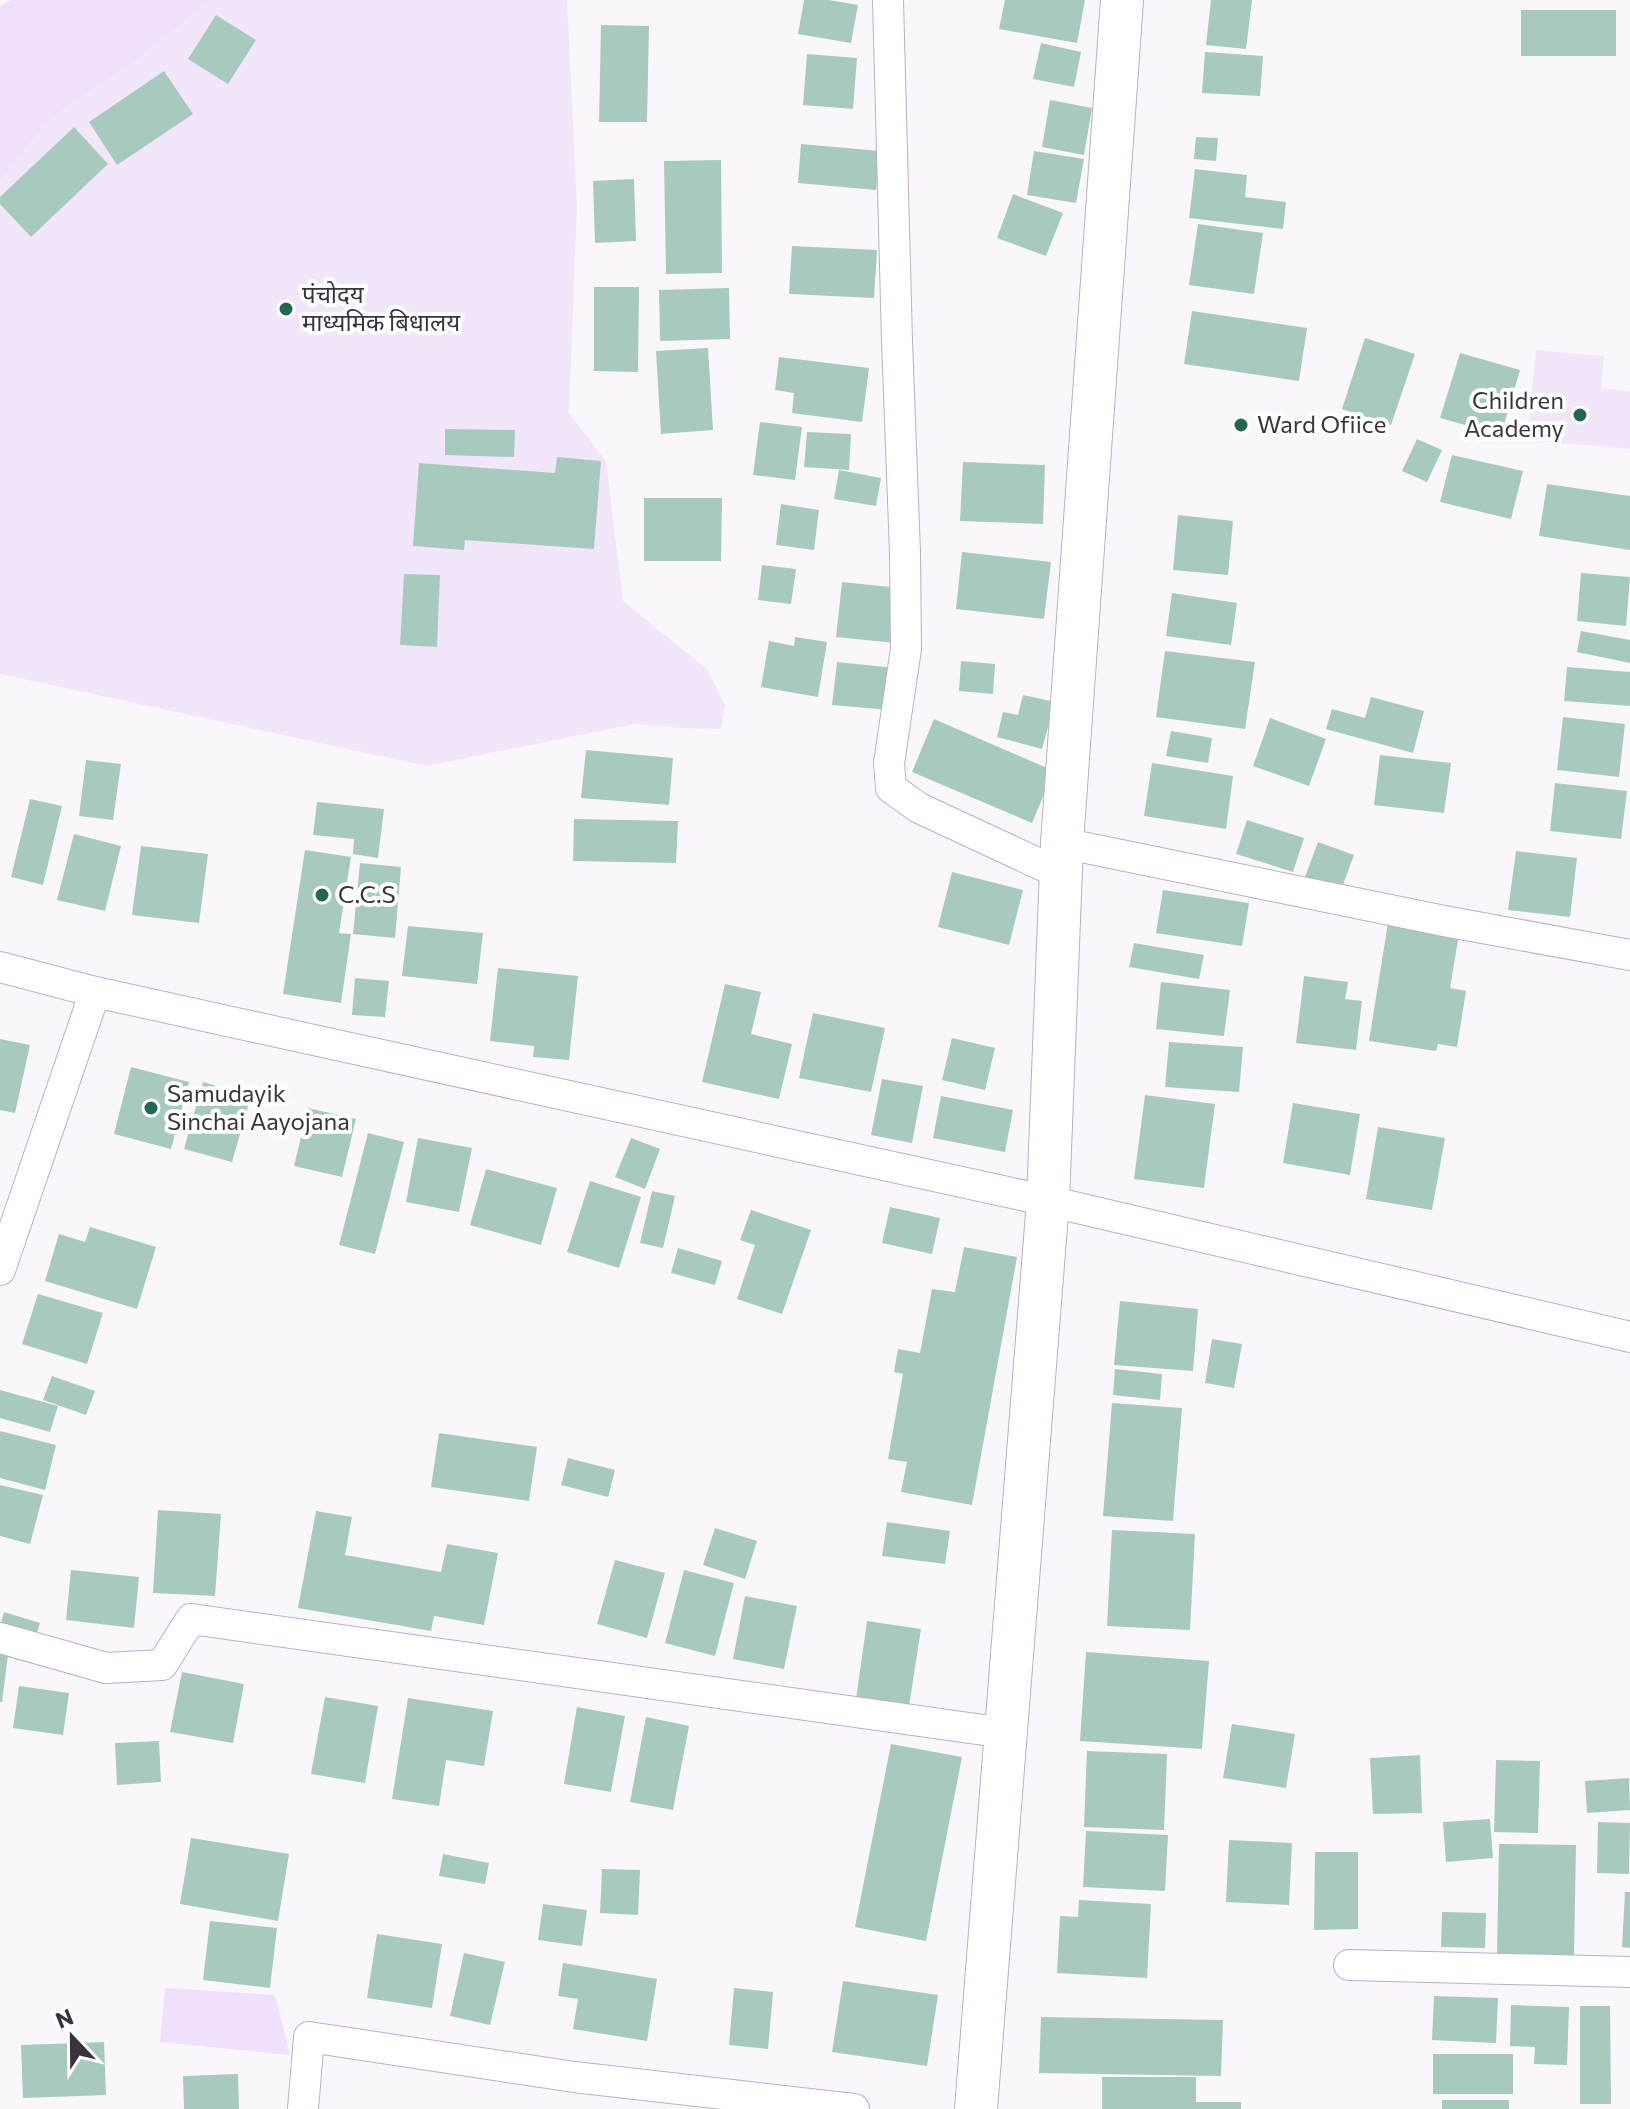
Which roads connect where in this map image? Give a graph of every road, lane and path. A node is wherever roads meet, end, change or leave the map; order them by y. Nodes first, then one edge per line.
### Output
1 (888, 0) edge
2 (1122, 0) edge
3 (1061, 858) junction
4 (1630, 955) edge
5 (0, 967) edge
6 (95, 992) junction
7 (1048, 1201) junction
8 (0, 1270) edge
9 (1630, 1337) edge
10 (0, 1638) edge
11 (1005, 1733) junction
12 (1349, 1965) dead end
13 (1630, 1972) edge
14 (303, 2109) edge
15 (854, 2109) edge
16 (976, 2109) edge

1 - 3 street
2 - 3 street
3 - 4 street
3 - 7 street
5 - 6 street
6 - 7 street
6 - 8 street
7 - 9 street
7 - 11 street
10 - 11 street
11 - 16 street
12 - 13 street
14 - 15 street

